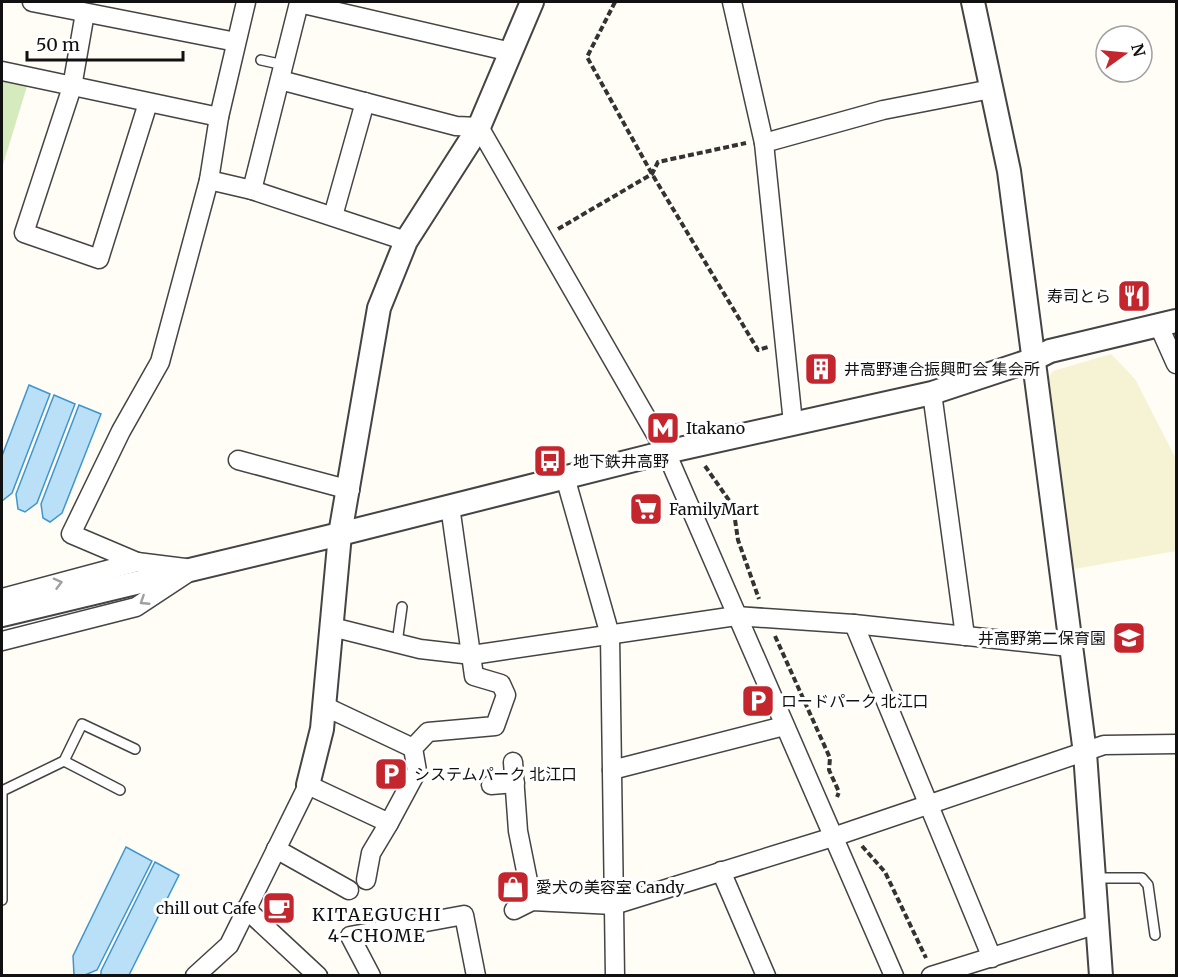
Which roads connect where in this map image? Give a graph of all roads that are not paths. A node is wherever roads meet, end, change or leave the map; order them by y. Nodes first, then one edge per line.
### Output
1 (32, 2) edge
2 (246, 2) edge
3 (532, 2) edge
4 (732, 2) edge
5 (974, 2) edge
6 (85, 13) junction
7 (236, 42) junction
8 (511, 52) junction
9 (261, 60) dead end
10 (2, 71) edge
11 (282, 73) junction
12 (72, 87) junction
13 (992, 89) junction
14 (365, 102) junction
15 (148, 103) junction
16 (219, 117) junction
17 (479, 127) junction
18 (757, 142) junction
19 (209, 180) junction
20 (252, 190) junction
21 (333, 216) junction
22 (406, 241) junction
23 (1168, 323) edge
24 (1032, 360) junction
25 (1176, 364) edge
26 (932, 393) junction
27 (793, 423) junction
28 (666, 452) junction
29 (238, 460) dead end
30 (565, 477) junction
31 (350, 490) junction
32 (450, 506) junction
33 (340, 534) junction
34 (137, 562) junction
35 (193, 570) junction
36 (2, 598) edge
37 (402, 607) dead end
38 (2, 615) edge
39 (736, 616) junction
40 (854, 624) junction
41 (332, 627) junction
42 (610, 635) junction
43 (965, 636) junction
44 (2, 641) edge
45 (396, 643) junction
46 (1070, 648) junction
47 (472, 655) junction
48 (324, 706) junction
49 (784, 726) junction
50 (1176, 744) edge
51 (413, 748) junction
52 (135, 749) dead end
53 (1085, 753) junction
54 (64, 761) junction
55 (513, 762) dead end
56 (612, 770) junction
57 (515, 783) junction
58 (308, 785) junction
59 (491, 785) dead end
60 (120, 790) dead end
61 (926, 804) junction
62 (389, 823) junction
63 (836, 829) junction
64 (276, 849) junction
65 (721, 871) junction
66 (1094, 878) junction
67 (366, 880) dead end
68 (349, 890) dead end
69 (2, 900) edge
70 (532, 901) junction
71 (614, 905) junction
72 (246, 909) junction
73 (514, 910) dead end
74 (1098, 924) junction
75 (1155, 935) dead end
76 (992, 957) junction
77 (197, 975) edge
78 (318, 975) edge
79 (371, 975) edge
80 (476, 975) edge
81 (615, 975) edge
82 (766, 975) edge
83 (894, 975) edge
84 (933, 975) edge
85 (1101, 975) edge

1 - 6 street
2 - 7 street
3 - 8 street
4 - 18 street
5 - 13 street
6 - 7 street
6 - 12 street
7 - 16 street
8 - 11 street
8 - 17 street
9 - 11 lane
10 - 12 street
11 - 14 street
11 - 20 street
12 - 15 street
12 - 15 street
13 - 18 street
13 - 24 street
14 - 17 street
14 - 21 street
15 - 16 street
16 - 19 street
17 - 22 street
17 - 28 street
18 - 27 street
19 - 20 street
19 - 34 street
20 - 21 street
21 - 22 street
22 - 31 street
23 - 24 street
23 - 25 street
24 - 26 street
24 - 46 street
26 - 27 street
26 - 43 street
27 - 28 street
28 - 30 street
28 - 39 street
29 - 31 street
30 - 32 street
30 - 42 street
31 - 33 street
32 - 33 street
32 - 47 street
33 - 35 street
33 - 41 street
34 - 35 street
36 -> 34 street
35 - 38 street
35 -> 44 street
37 - 45 lane
39 - 40 street
39 - 42 street
39 - 49 street
40 - 43 street
40 - 61 street
41 - 45 street
41 - 48 street
42 - 47 street
42 - 56 street
43 - 46 street
45 - 47 street
46 - 53 street
47 - 51 street
48 - 51 street
48 - 58 street
49 - 56 street
49 - 63 street
50 - 53 street
51 - 62 street
52 - 54 lane
53 - 61 street
53 - 66 street
54 - 60 lane
54 - 69 lane
55 - 57 street
56 - 71 street
57 - 59 street
57 - 70 street
58 - 62 street
58 - 64 street
61 - 63 street
61 - 76 street
62 - 67 street
63 - 65 street
63 - 83 street
64 - 68 street
64 - 72 street
65 - 71 street
65 - 82 street
66 - 74 street
66 - 75 lane
70 - 71 street
70 - 73 street
71 - 81 street
72 - 77 street
72 - 78 street
74 - 76 street
74 - 85 street
76 - 84 street
79 - 80 street

